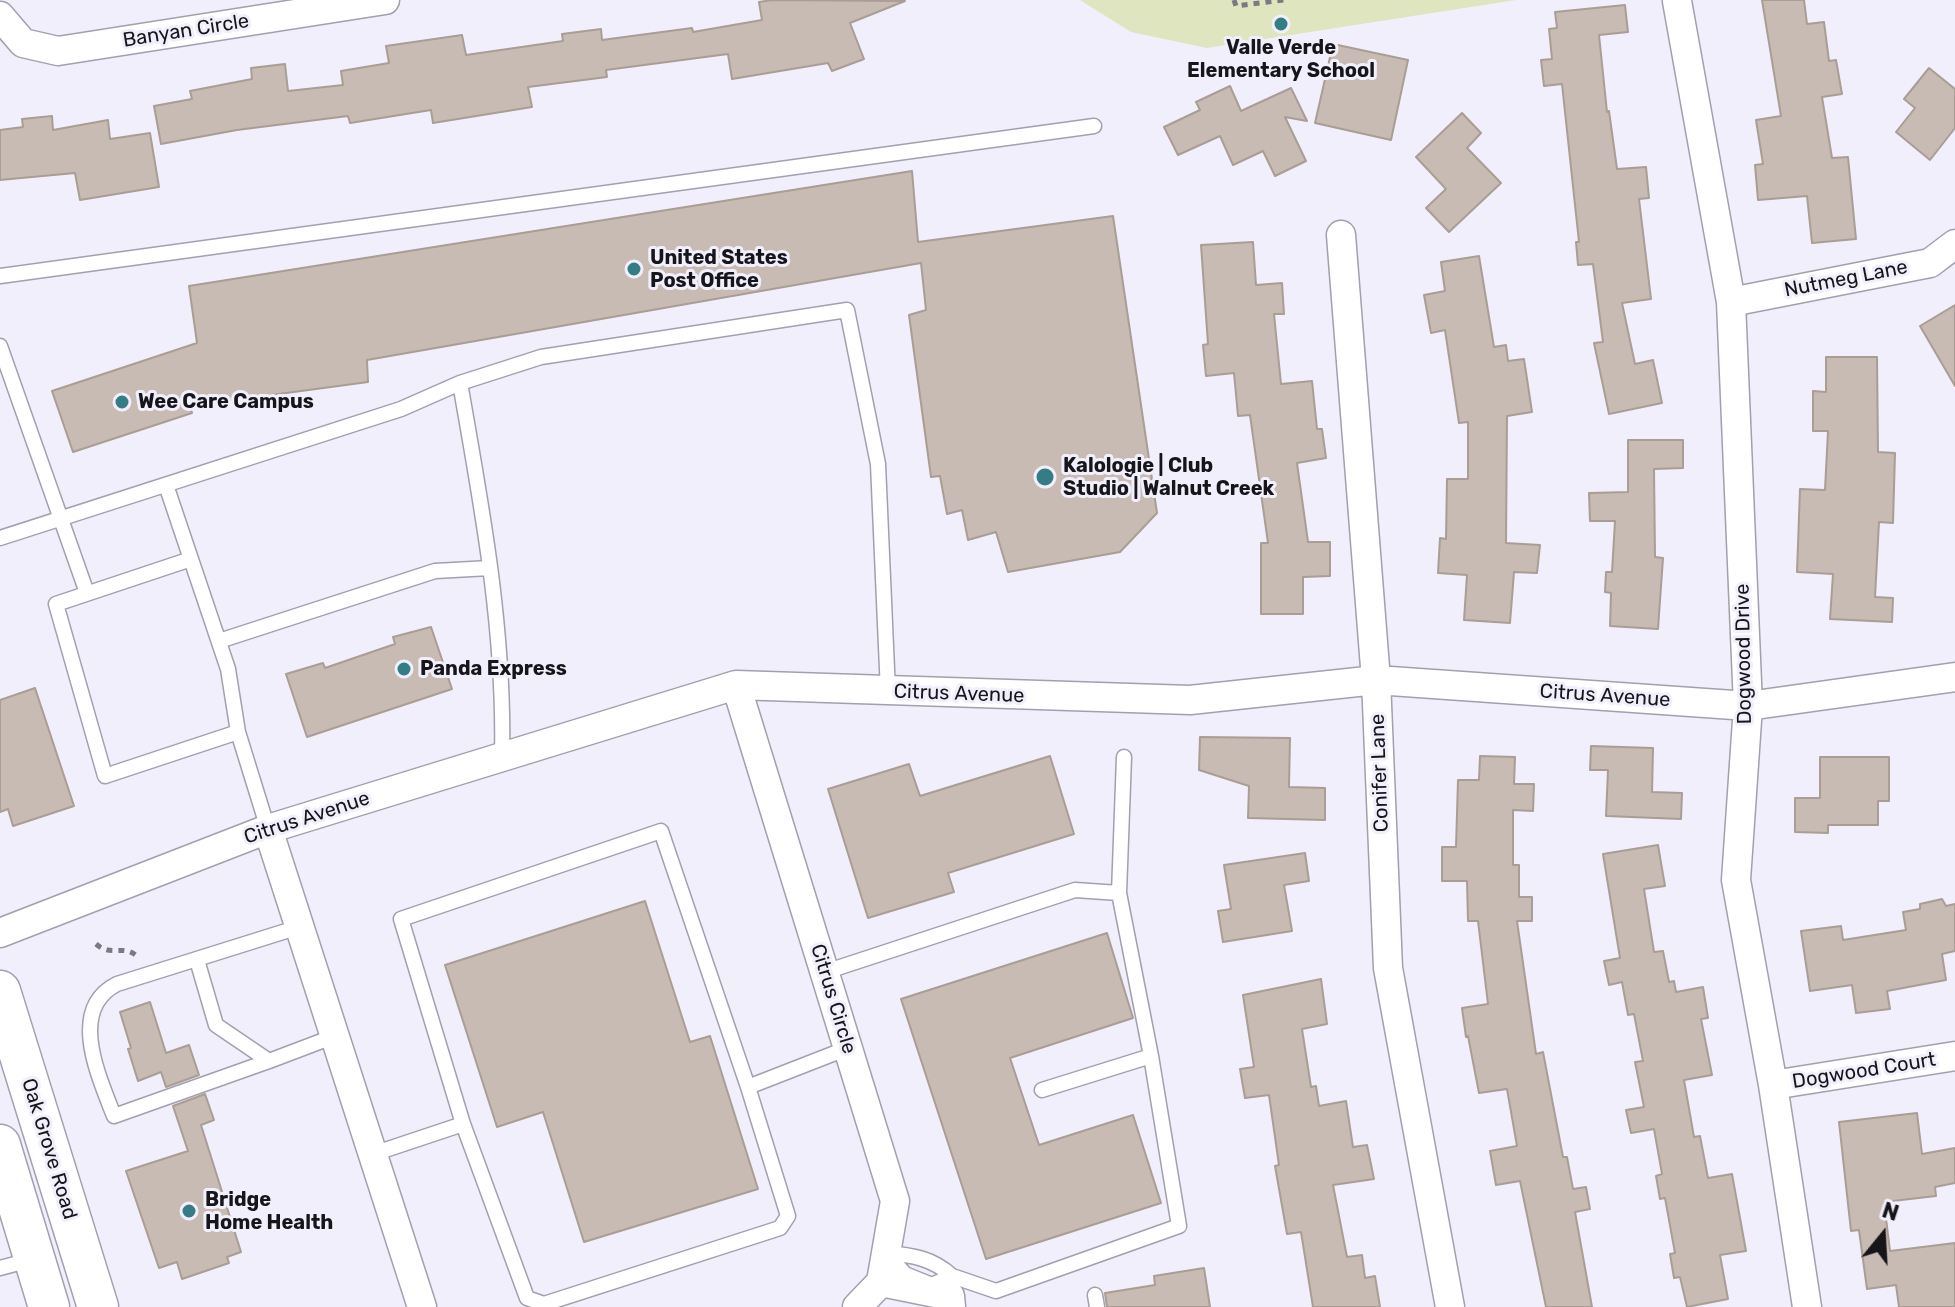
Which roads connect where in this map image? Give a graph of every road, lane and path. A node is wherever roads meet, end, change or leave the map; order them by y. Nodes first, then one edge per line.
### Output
1 (385, 0) edge
2 (1234, 0) edge
3 (1284, 0) edge
4 (1677, 1) edge
5 (0, 16) edge
6 (1094, 126) dead end
7 (1341, 235) dead end
8 (1955, 244) edge
9 (0, 276) edge
10 (1731, 302) junction
11 (0, 346) edge
12 (460, 383) junction
13 (166, 485) junction
14 (62, 519) junction
15 (0, 538) edge
16 (191, 559) junction
17 (490, 568) junction
18 (87, 593) junction
19 (219, 641) junction
20 (1955, 677) edge
21 (1376, 680) junction
22 (736, 685) junction
23 (888, 692) junction
24 (1748, 706) junction
25 (238, 732) junction
26 (502, 757) junction
27 (1124, 757) dead end
28 (268, 829) junction
29 (1119, 893) junction
30 (299, 927) junction
31 (0, 933) edge
32 (96, 944) dead end
33 (197, 960) junction
34 (825, 972) junction
35 (144, 977) junction
36 (0, 991) edge
37 (335, 1036) junction
38 (848, 1048) junction
39 (1151, 1056) junction
40 (1955, 1056) edge
41 (269, 1061) junction
42 (1773, 1085) junction
43 (748, 1087) junction
44 (1042, 1090) dead end
45 (463, 1124) junction
46 (0, 1145) edge
47 (373, 1154) junction
48 (886, 1253) junction
49 (17, 1263) edge
50 (952, 1276) junction
51 (881, 1282) junction
52 (49, 1307) edge
53 (98, 1307) edge
54 (422, 1307) edge
55 (857, 1307) edge
56 (951, 1307) edge
57 (1450, 1307) edge
58 (1807, 1307) edge

1 - 5 street, Banyan Circle
2 - 3 path
4 - 10 street, Dogwood Drive
6 - 9 lane
7 - 21 street, Conifer Lane
8 - 10 street, Nutmeg Lane
10 - 24 street, Dogwood Drive
11 - 14 lane
12 - 13 lane
12 - 17 lane
12 - 23 lane
13 - 14 lane
13 - 16 lane
14 - 15 lane
14 - 18 lane
16 - 18 lane
16 - 19 lane
17 - 19 lane
17 - 26 lane
18 - 25 lane
19 - 25 lane
20 - 24 street, Citrus Avenue
21 - 23 street, Citrus Avenue
21 - 24 street, Citrus Avenue
21 - 57 street, Conifer Lane
22 - 23 street, Citrus Avenue
22 - 26 street, Citrus Avenue
22 - 34 street, Citrus Circle
24 - 42 street, Dogwood Drive
25 - 28 lane
26 - 28 street, Citrus Avenue
27 - 29 lane
28 - 30 street
28 - 31 street, Citrus Avenue
29 - 34 lane
29 - 39 lane
30 - 33 lane
30 - 37 street
32 - 35 path
33 - 35 lane
33 - 41 lane
34 - 38 street, Citrus Circle
35 - 41 lane
36 - 53 main road, Oak Grove Road
37 - 41 lane
37 - 47 street
38 - 43 lane
38 - 48 street, Citrus Circle
39 - 44 lane
39 - 50 lane
40 - 42 street, Dogwood Court
42 - 58 street, Dogwood Drive
43 - 45 lane
43 - 45 lane
45 - 47 lane
46 - 49 main road
47 - 54 street
48 - 50 lane
48 - 50 lane
48 - 51 street, Citrus Circle
49 - 52 main road
51 - 55 street
51 - 56 street

